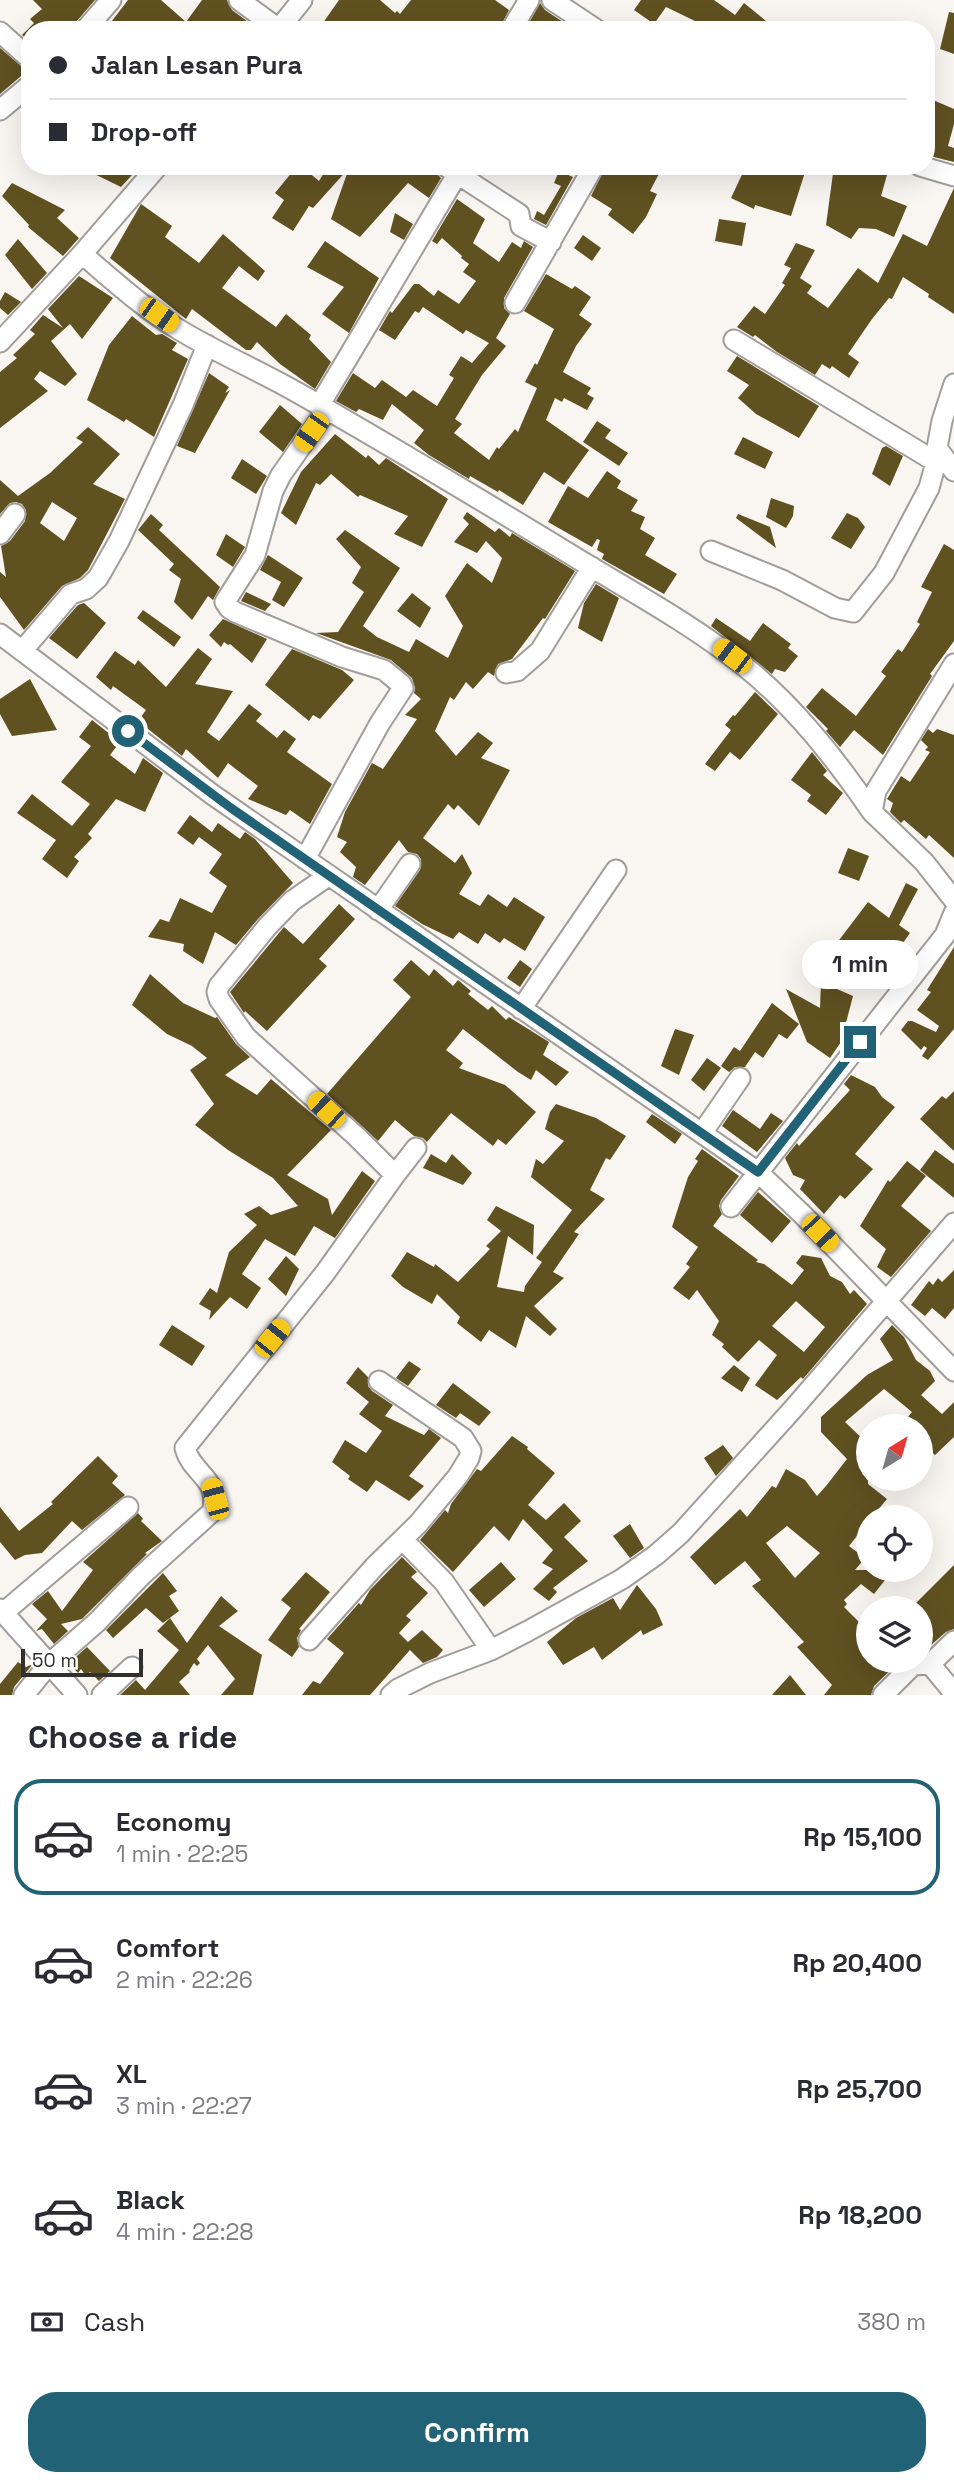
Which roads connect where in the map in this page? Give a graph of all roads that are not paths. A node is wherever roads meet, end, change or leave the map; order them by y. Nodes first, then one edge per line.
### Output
1 (111, 0) edge
2 (239, 0) edge
3 (302, 0) edge
4 (529, 0) edge
5 (552, 0) edge
6 (93, 21) edge
7 (268, 21) edge
8 (285, 21) edge
9 (516, 21) edge
10 (584, 21) edge
11 (0, 32) edge
12 (21, 51) edge
13 (21, 92) edge
14 (0, 110) edge
15 (935, 170) edge
16 (150, 175) edge
17 (449, 175) edge
18 (460, 175) edge
19 (589, 175) edge
20 (954, 176) edge
21 (551, 242) junction
22 (82, 254) junction
23 (515, 303) dead end
24 (734, 340) dead end
25 (0, 342) edge
26 (207, 345) junction
27 (954, 384) edge
28 (323, 408) junction
29 (936, 455) junction
30 (954, 471) edge
31 (15, 514) dead end
32 (0, 534) edge
33 (711, 551) dead end
34 (592, 568) junction
35 (0, 634) edge
36 (22, 651) junction
37 (954, 664) edge
38 (506, 673) dead end
39 (872, 812) junction
40 (305, 859) junction
41 (410, 864) dead end
42 (616, 870) dead end
43 (328, 876) junction
44 (378, 910) junction
45 (954, 911) edge
46 (522, 1009) junction
47 (740, 1078) dead end
48 (702, 1133) junction
49 (416, 1148) dead end
50 (758, 1172) junction
51 (395, 1175) junction
52 (731, 1207) dead end
53 (954, 1223) edge
54 (885, 1302) junction
55 (954, 1371) edge
56 (380, 1381) dead end
57 (128, 1507) dead end
58 (403, 1540) junction
59 (1, 1611) edge
60 (309, 1640) dead end
61 (954, 1641) edge
62 (491, 1650) junction
63 (933, 1661) edge
64 (49, 1664) junction
65 (132, 1667) dead end
66 (933, 1668) edge
67 (905, 1673) edge
68 (954, 1693) edge
69 (24, 1695) edge
70 (77, 1695) edge
71 (102, 1695) edge
72 (391, 1695) edge
73 (883, 1695) edge

1 - 6 street
2 - 7 street
3 - 8 street
4 - 9 street
5 - 10 street
11 - 12 street
13 - 14 street
15 - 20 street
16 - 22 street
17 - 28 street
18 - 21 street
19 - 21 street
21 - 23 street
22 - 25 street
22 - 26 street
24 - 29 street
26 - 28 street
26 - 36 street
27 - 29 street
28 - 34 street
28 - 40 street
29 - 30 street
29 - 33 street
31 - 32 street
34 - 38 street
34 - 39 street
35 - 36 street
36 - 40 street
37 - 39 street
39 - 45 street
40 - 43 street
41 - 44 street
42 - 46 street
43 - 44 street
43 - 51 street
44 - 46 street
45 - 50 street
46 - 48 street
47 - 48 street
48 - 50 street
49 - 51 street
50 - 52 street
50 - 54 street
51 - 64 street
53 - 54 street
54 - 55 street
54 - 62 street
56 - 58 street
57 - 59 street
58 - 60 street
58 - 62 street
59 - 64 street
61 - 63 street
62 - 72 street
64 - 69 street
64 - 70 street
65 - 71 street
66 - 68 street
67 - 73 street

